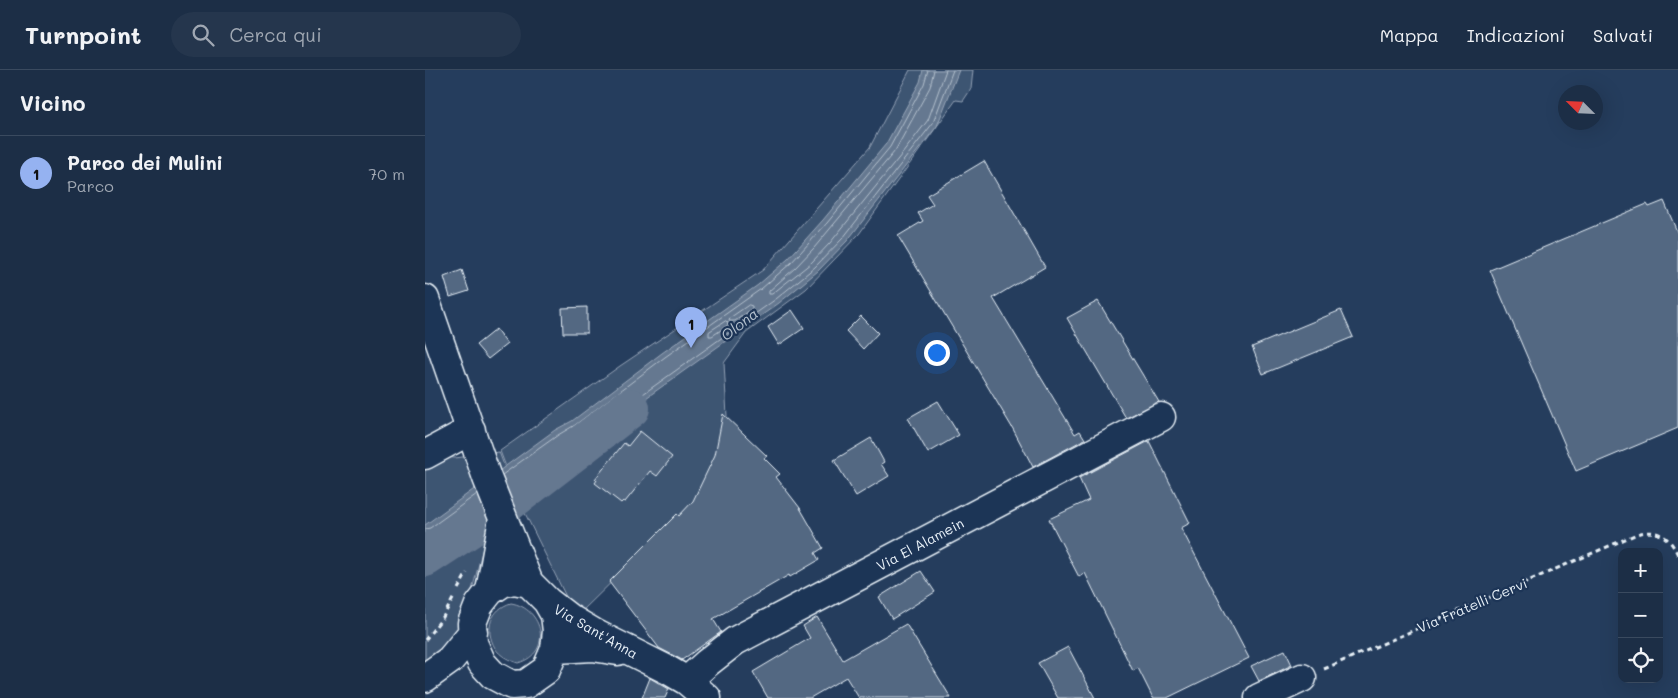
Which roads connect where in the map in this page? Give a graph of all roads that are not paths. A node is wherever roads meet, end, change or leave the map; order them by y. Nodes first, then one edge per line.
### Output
1 (425, 299) edge
2 (1161, 417) dead end
3 (471, 430) junction
4 (425, 455) edge
5 (503, 519) junction
6 (490, 591) junction
7 (538, 592) junction
8 (473, 632) junction
9 (555, 649) junction
10 (645, 659) junction
11 (1302, 678) road end
12 (425, 679) edge
13 (494, 680) edge
14 (535, 688) edge
15 (697, 690) edge
16 (1259, 698) edge

1 - 3 street
2 - 15 street, Via El Alamein
3 - 4 street
3 - 5 street
5 - 6 street
5 - 7 street
6 - 7 street
6 - 8 street
7 - 9 street
7 - 10 street, Via Sant'Anna
8 - 12 street
8 - 13 street
9 - 10 street, Via Sant'Anna
9 - 14 street
10 - 15 street, Via Sant'Anna
11 - 16 street
12 - 13 street
13 - 14 street

